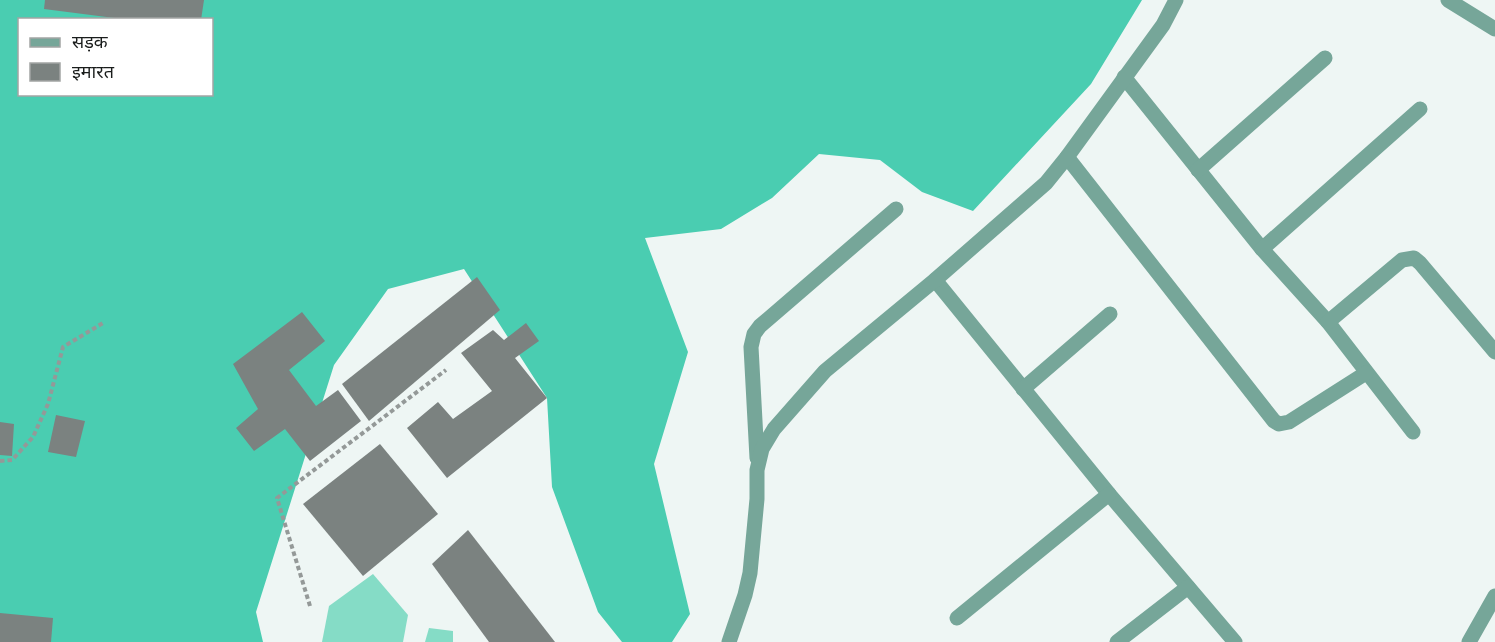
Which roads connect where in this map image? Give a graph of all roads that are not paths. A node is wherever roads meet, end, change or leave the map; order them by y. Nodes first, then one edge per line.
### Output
1 (1176, 0) edge
2 (1448, 0) edge
3 (1495, 29) edge
4 (1325, 58) dead end
5 (1124, 77) junction
6 (1420, 109) dead end
7 (1067, 157) junction
8 (1198, 170) junction
9 (896, 209) dead end
10 (1262, 249) junction
11 (935, 280) junction
12 (1110, 314) dead end
13 (1328, 322) junction
14 (1495, 352) edge
15 (1366, 373) junction
16 (1023, 388) junction
17 (1413, 432) dead end
18 (757, 470) junction
19 (1109, 494) junction
20 (1188, 587) junction
21 (1495, 597) edge
22 (957, 618) dead end
23 (729, 642) edge
24 (1116, 642) edge
25 (1235, 642) edge
26 (1469, 642) edge

1 - 5 street
2 - 3 street
4 - 8 street
5 - 7 street
5 - 8 street
6 - 10 street
7 - 11 street
7 - 15 street
8 - 10 street
9 - 18 street
10 - 13 street
11 - 16 street
11 - 18 street
12 - 16 street
13 - 14 street
13 - 15 street
15 - 17 street
16 - 19 street
18 - 23 street
19 - 20 street
19 - 22 street
20 - 24 street
20 - 25 street
21 - 26 street

